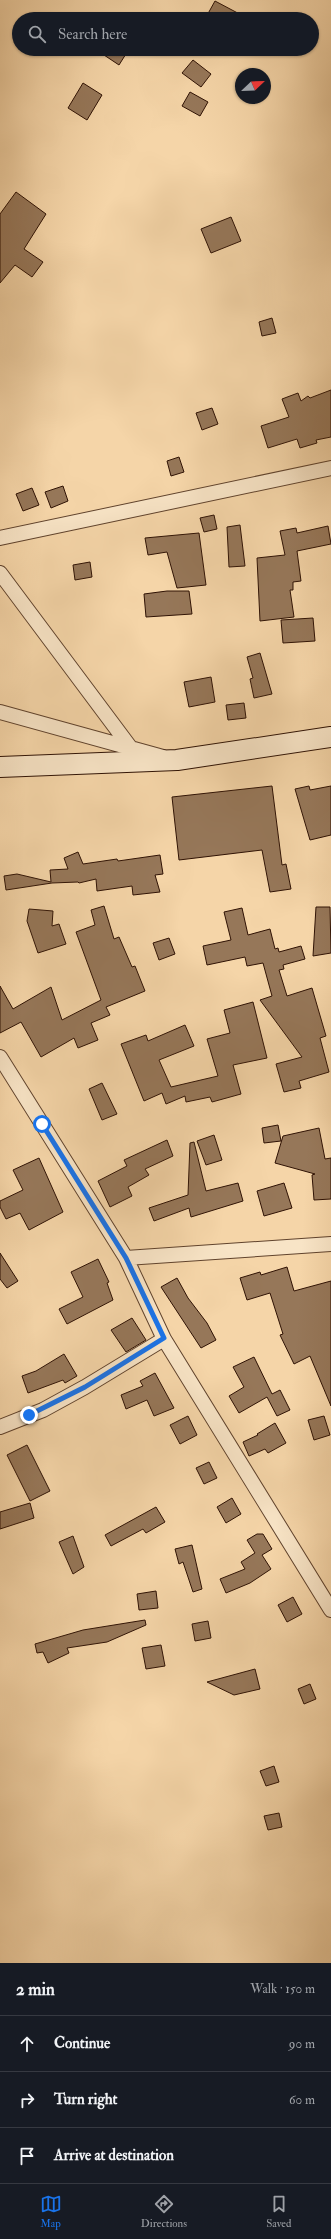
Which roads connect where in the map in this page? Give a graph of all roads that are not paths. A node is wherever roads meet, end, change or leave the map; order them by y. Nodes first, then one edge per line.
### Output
1 (331, 468) edge
2 (0, 538) edge
3 (0, 573) edge
4 (0, 712) edge
5 (331, 737) edge
6 (130, 747) junction
7 (177, 760) junction
8 (0, 767) edge
9 (0, 1057) edge
10 (331, 1244) edge
11 (126, 1258) junction
12 (164, 1338) junction
13 (0, 1427) edge
14 (331, 1610) edge

1 - 2 street
3 - 6 street
4 - 6 street
5 - 7 main road
6 - 7 street
7 - 8 main road
9 - 11 street
10 - 11 street
11 - 12 street
12 - 13 street
12 - 14 street

